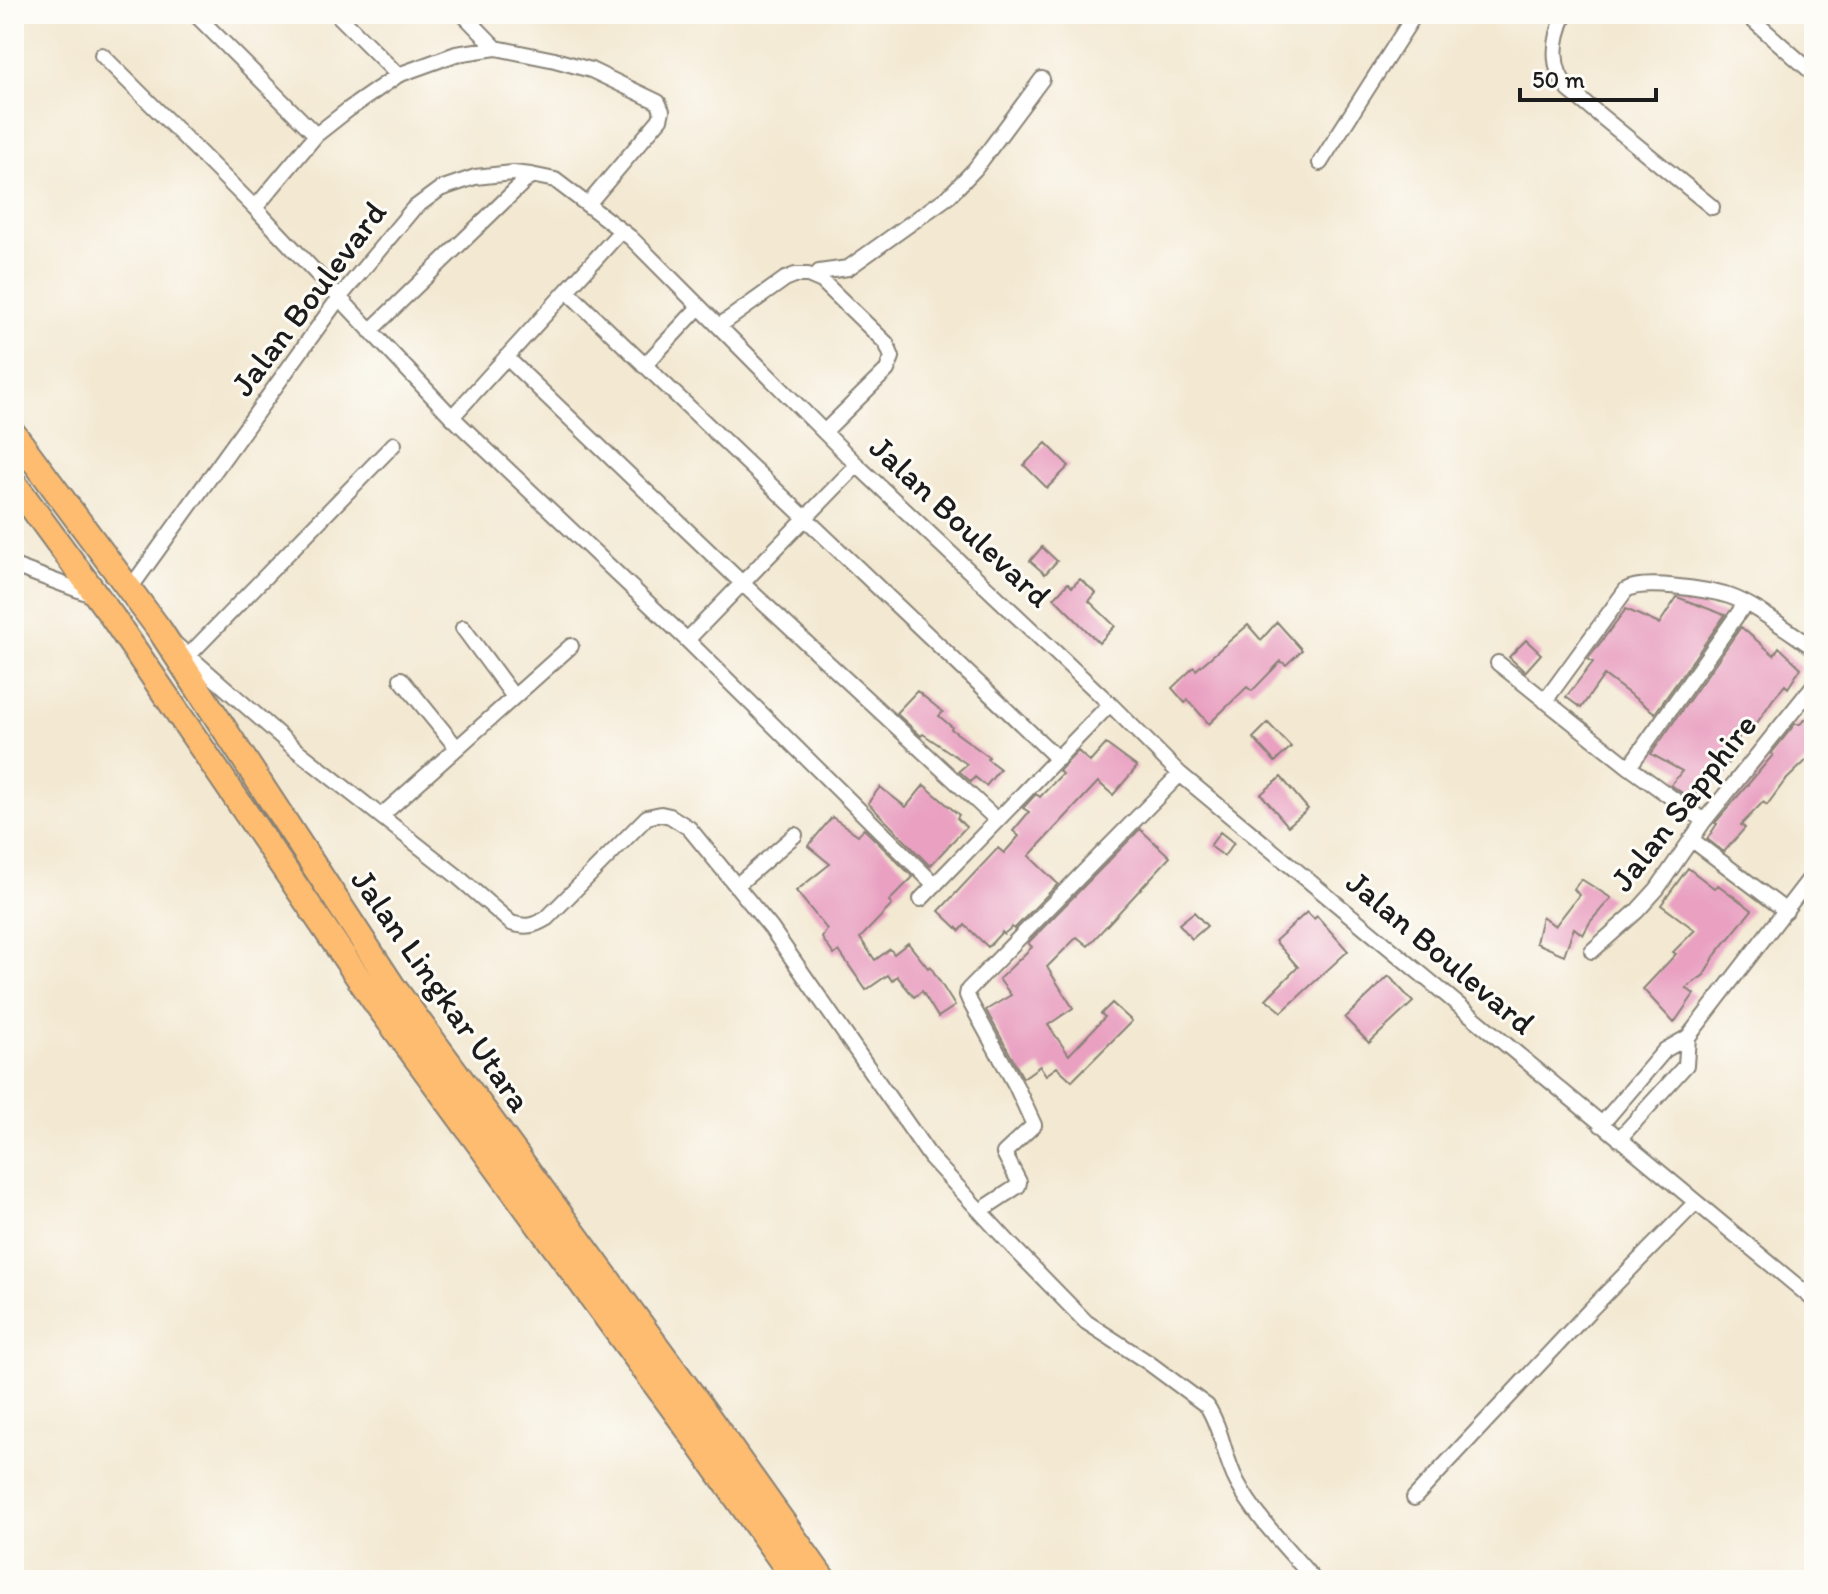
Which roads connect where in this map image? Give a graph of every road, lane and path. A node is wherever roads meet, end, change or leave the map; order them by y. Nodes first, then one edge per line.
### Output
1 (195, 14) edge
2 (337, 14) edge
3 (1415, 14) edge
4 (1565, 14) edge
5 (1746, 14) edge
6 (465, 15) edge
7 (496, 48) junction
8 (102, 55) dead end
9 (1814, 74) edge
10 (398, 75) junction
11 (1042, 79) dead end
12 (316, 135) junction
13 (1320, 163) dead end
14 (531, 175) junction
15 (588, 204) junction
16 (1712, 207) dead end
17 (255, 208) junction
18 (621, 231) junction
19 (815, 277) junction
20 (567, 291) junction
21 (339, 298) junction
22 (699, 307) junction
23 (719, 326) junction
24 (370, 331) junction
25 (506, 357) junction
26 (644, 366) junction
27 (452, 417) junction
28 (824, 432) junction
29 (394, 444) dead end
30 (19, 449) edge
31 (857, 465) junction
32 (14, 483) edge
33 (804, 520) junction
34 (14, 566) edge
35 (743, 584) junction
36 (129, 590) junction
37 (96, 597) junction
38 (1745, 604) junction
39 (463, 628) dead end
40 (159, 629) junction
41 (687, 640) junction
42 (571, 646) dead end
43 (1814, 648) edge
44 (190, 654) junction
45 (1498, 663) dead end
46 (401, 679) dead end
47 (1814, 685) edge
48 (514, 697) junction
49 (1545, 701) junction
50 (1110, 704) junction
51 (457, 748) junction
52 (1058, 759) junction
53 (1629, 767) junction
54 (1180, 774) junction
55 (267, 794) junction
56 (243, 808) junction
57 (381, 816) junction
58 (997, 820) junction
59 (1704, 821) junction
60 (795, 835) dead end
61 (1691, 839) junction
62 (1814, 873) edge
63 (935, 885) junction
64 (736, 886) junction
65 (921, 899) dead end
66 (1786, 911) junction
67 (1592, 951) dead end
68 (1688, 1037) junction
69 (1601, 1125) junction
70 (1619, 1139) junction
71 (1696, 1202) junction
72 (980, 1211) junction
73 (1814, 1300) edge
74 (1414, 1498) dead end
75 (795, 1580) edge
76 (824, 1580) edge
77 (1314, 1580) edge

1 - 12 street
2 - 10 street
3 - 13 street
4 - 16 street
5 - 9 street
6 - 7 street
7 - 10 street
7 - 15 street
8 - 17 street
10 - 12 street
11 - 19 street
12 - 17 street
14 - 15 street, Jalan Boulevard
14 - 21 street, Jalan Boulevard
14 - 24 street
15 - 18 street, Jalan Boulevard
17 - 21 street
18 - 20 street
18 - 22 street, Jalan Boulevard
19 - 23 street
19 - 28 street
20 - 25 street
20 - 26 street
21 - 24 street
21 - 36 street, Jalan Boulevard
22 - 23 street, Jalan Boulevard
22 - 26 street
23 - 28 street, Jalan Boulevard
24 - 27 street
25 - 27 street
25 - 35 street
26 - 33 street
27 - 41 street
28 - 31 street, Jalan Boulevard
29 - 44 street
30 - 36 main road, Jalan Lingkar Utara
31 - 33 street
31 - 50 street, Jalan Boulevard
32 - 37 main road, Jalan Lingkar Utara
33 - 35 street
33 - 52 street
34 - 37 street
35 - 41 street
35 - 58 street
36 - 40 main road, Jalan Lingkar Utara
37 - 56 main road, Jalan Lingkar Utara
38 - 43 street
38 - 49 street
38 - 53 street
39 - 48 street
40 - 44 street
40 - 55 main road, Jalan Lingkar Utara
41 - 63 street
42 - 48 street
44 - 57 street
45 - 49 street
46 - 51 street
47 - 59 street, Jalan Sapphire
48 - 51 street
49 - 53 street
50 - 52 street
50 - 54 street, Jalan Boulevard
51 - 57 street
52 - 58 street
53 - 59 street
54 - 69 street, Jalan Boulevard
54 - 72 street
55 - 56 main road
55 - 76 main road, Jalan Lingkar Utara
56 - 75 main road, Jalan Lingkar Utara
57 - 64 street
58 - 63 street
59 - 61 street, Jalan Sapphire
60 - 64 street
61 - 66 street
61 - 67 street, Jalan Sapphire
62 - 66 street
63 - 65 street
64 - 72 street
66 - 68 street
68 - 69 street
68 - 70 street
69 - 70 street, Jalan Boulevard
70 - 71 street, Jalan Boulevard
71 - 73 street, Jalan Boulevard
71 - 74 street
72 - 77 street

